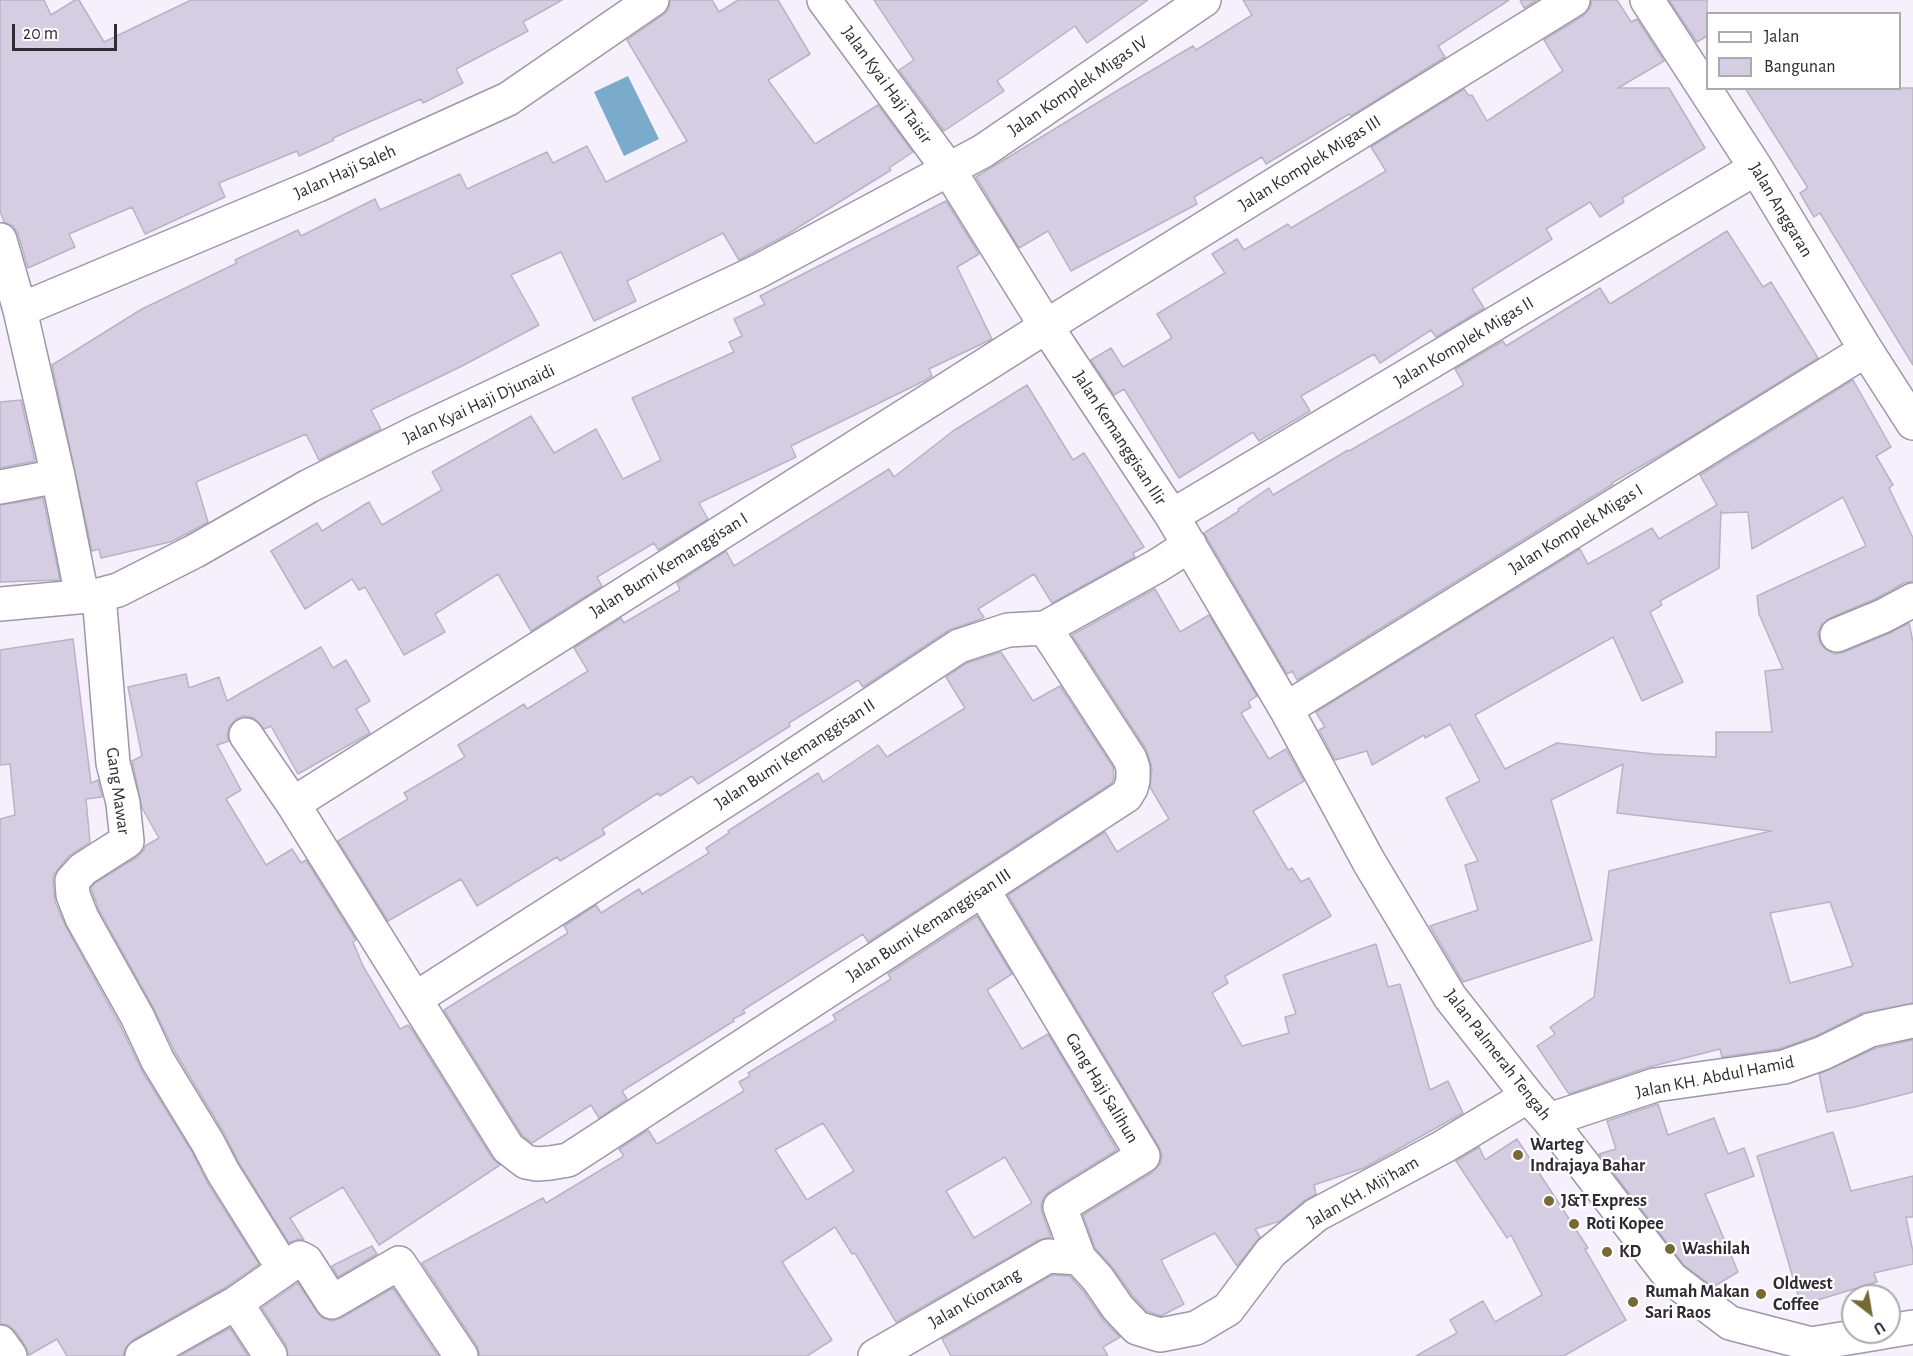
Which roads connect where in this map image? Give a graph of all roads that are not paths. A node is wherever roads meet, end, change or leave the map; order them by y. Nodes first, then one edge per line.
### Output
1 (652, 0) edge
2 (824, 0) edge
3 (1204, 0) edge
4 (1573, 0) edge
5 (1647, 0) edge
6 (1171, 9) edge
7 (1756, 168) junction
8 (949, 170) junction
9 (0, 240) edge
10 (20, 310) junction
11 (1046, 326) junction
12 (1866, 350) junction
13 (1913, 423) edge
14 (58, 477) junction
15 (0, 487) edge
16 (1172, 516) junction
17 (1190, 545) junction
18 (90, 596) junction
19 (1913, 600) edge
20 (0, 604) edge
21 (1045, 628) junction
22 (1838, 635) dead end
23 (1286, 709) junction
24 (246, 735) dead end
25 (293, 804) junction
26 (983, 890) junction
27 (415, 999) junction
28 (1913, 1021) edge
29 (1528, 1096) junction
30 (1549, 1120) junction
31 (1079, 1258) junction
32 (279, 1273) junction
33 (236, 1303) junction
34 (1841, 1339) edge
35 (0, 1342) edge
36 (1761, 1344) edge
37 (270, 1355) edge
38 (10, 1356) edge
39 (142, 1356) edge
40 (461, 1356) edge
41 (875, 1356) edge

1 - 10 street, Jalan Haji Saleh
2 - 8 street, Jalan Kyai Haji Taisir
3 - 6 street, Jalan Komplek Migas IV
4 - 11 street, Jalan Komplek Migas III
5 - 7 street, Jalan Anggaran
6 - 8 street, Jalan Komplek Migas IV
7 - 12 street, Jalan Anggaran
7 - 16 street, Jalan Komplek Migas II
8 - 11 street, Jalan Kemanggisan Ilir
8 - 18 street, Jalan Kyai Haji Djunaidi
9 - 10 street, Gang Mawar
10 - 14 street, Gang Mawar
11 - 16 street, Jalan Kemanggisan Ilir
11 - 25 street, Jalan Bumi Kemanggisan I
12 - 13 street, Jalan Anggaran
12 - 23 street, Jalan Komplek Migas I
14 - 15 street
14 - 18 street, Gang Mawar
16 - 17 street, Jalan Kemanggisan Ilir
17 - 21 street, Jalan Bumi Kemanggisan II
17 - 23 street, Jalan Kemanggisan Ilir
18 - 20 street, Jalan Kyai Haji Djunaidi
18 - 32 street, Gang Mawar
19 - 22 street
21 - 26 street, Jalan Bumi Kemanggisan III
21 - 27 street, Jalan Bumi Kemanggisan II
23 - 29 street, Jalan Palmerah Tengah
24 - 25 street
25 - 27 street
26 - 27 street, Jalan Bumi Kemanggisan III
26 - 31 street, Gang Haji Salihun
28 - 30 street, Jalan KH. Abdul Hamid
29 - 30 street, Jalan Palmerah Tengah
29 - 31 street, Jalan KH. Mij'ham
30 - 36 street, Jalan Palmerah Tengah
31 - 41 street, Jalan Kiontang
32 - 33 street
32 - 40 street
33 - 37 street
33 - 39 street
34 - 36 street, Jalan Palmerah Tengah
35 - 38 street

